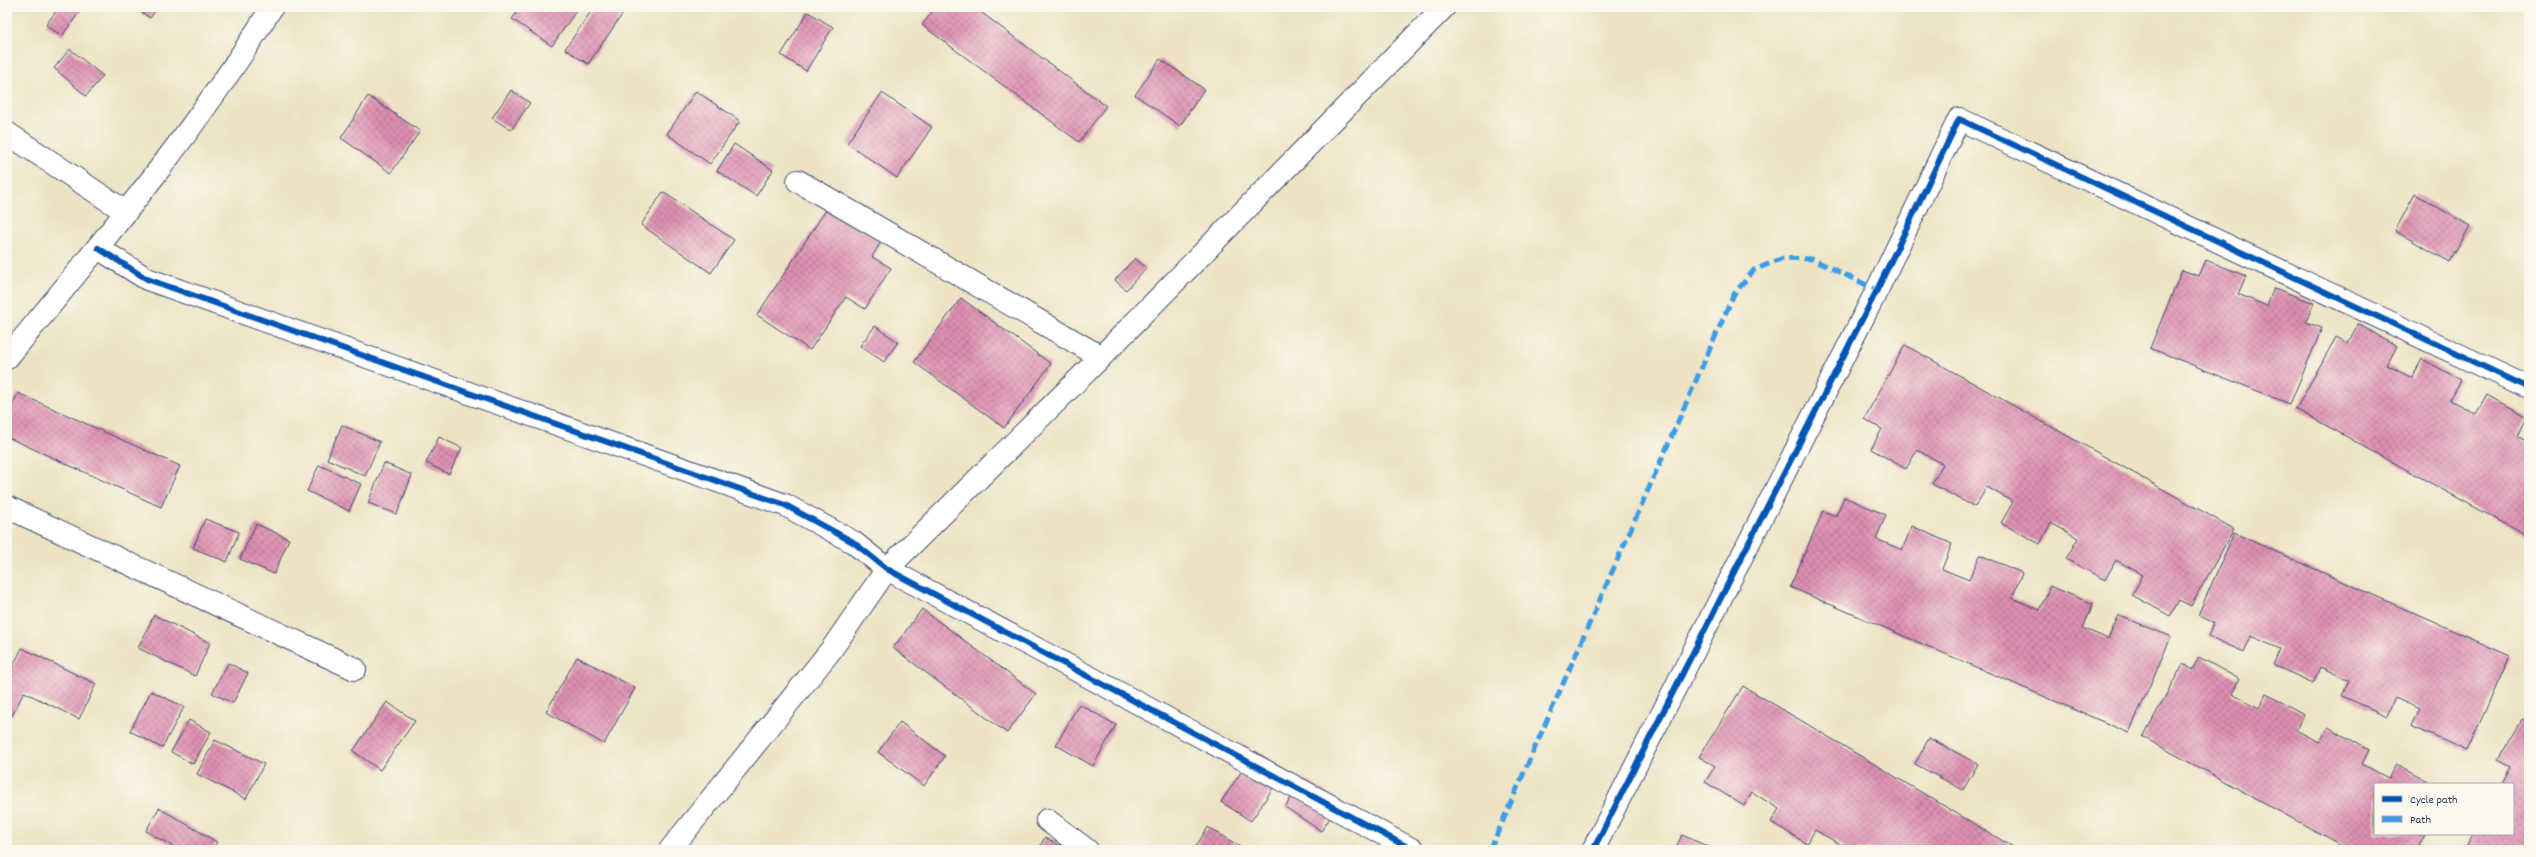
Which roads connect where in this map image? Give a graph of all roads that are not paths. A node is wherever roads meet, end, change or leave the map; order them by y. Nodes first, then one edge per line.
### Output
1 (272, 7) edge
2 (1444, 7) edge
3 (7, 133) edge
4 (798, 181) dead end
5 (126, 212) junction
6 (98, 248) junction
7 (1102, 357) junction
8 (7, 358) edge
9 (2529, 388) edge
10 (7, 507) edge
11 (887, 569) junction
12 (355, 669) dead end
13 (1047, 820) dead end
14 (670, 850) edge
15 (1087, 850) edge
16 (1414, 850) edge
17 (1592, 850) edge

1 - 5 street
2 - 7 street
3 - 5 street
4 - 7 street
5 - 6 street
6 - 8 street
6 - 11 street
7 - 11 street
9 - 17 street
10 - 12 street
11 - 14 street
11 - 16 street
13 - 15 street

